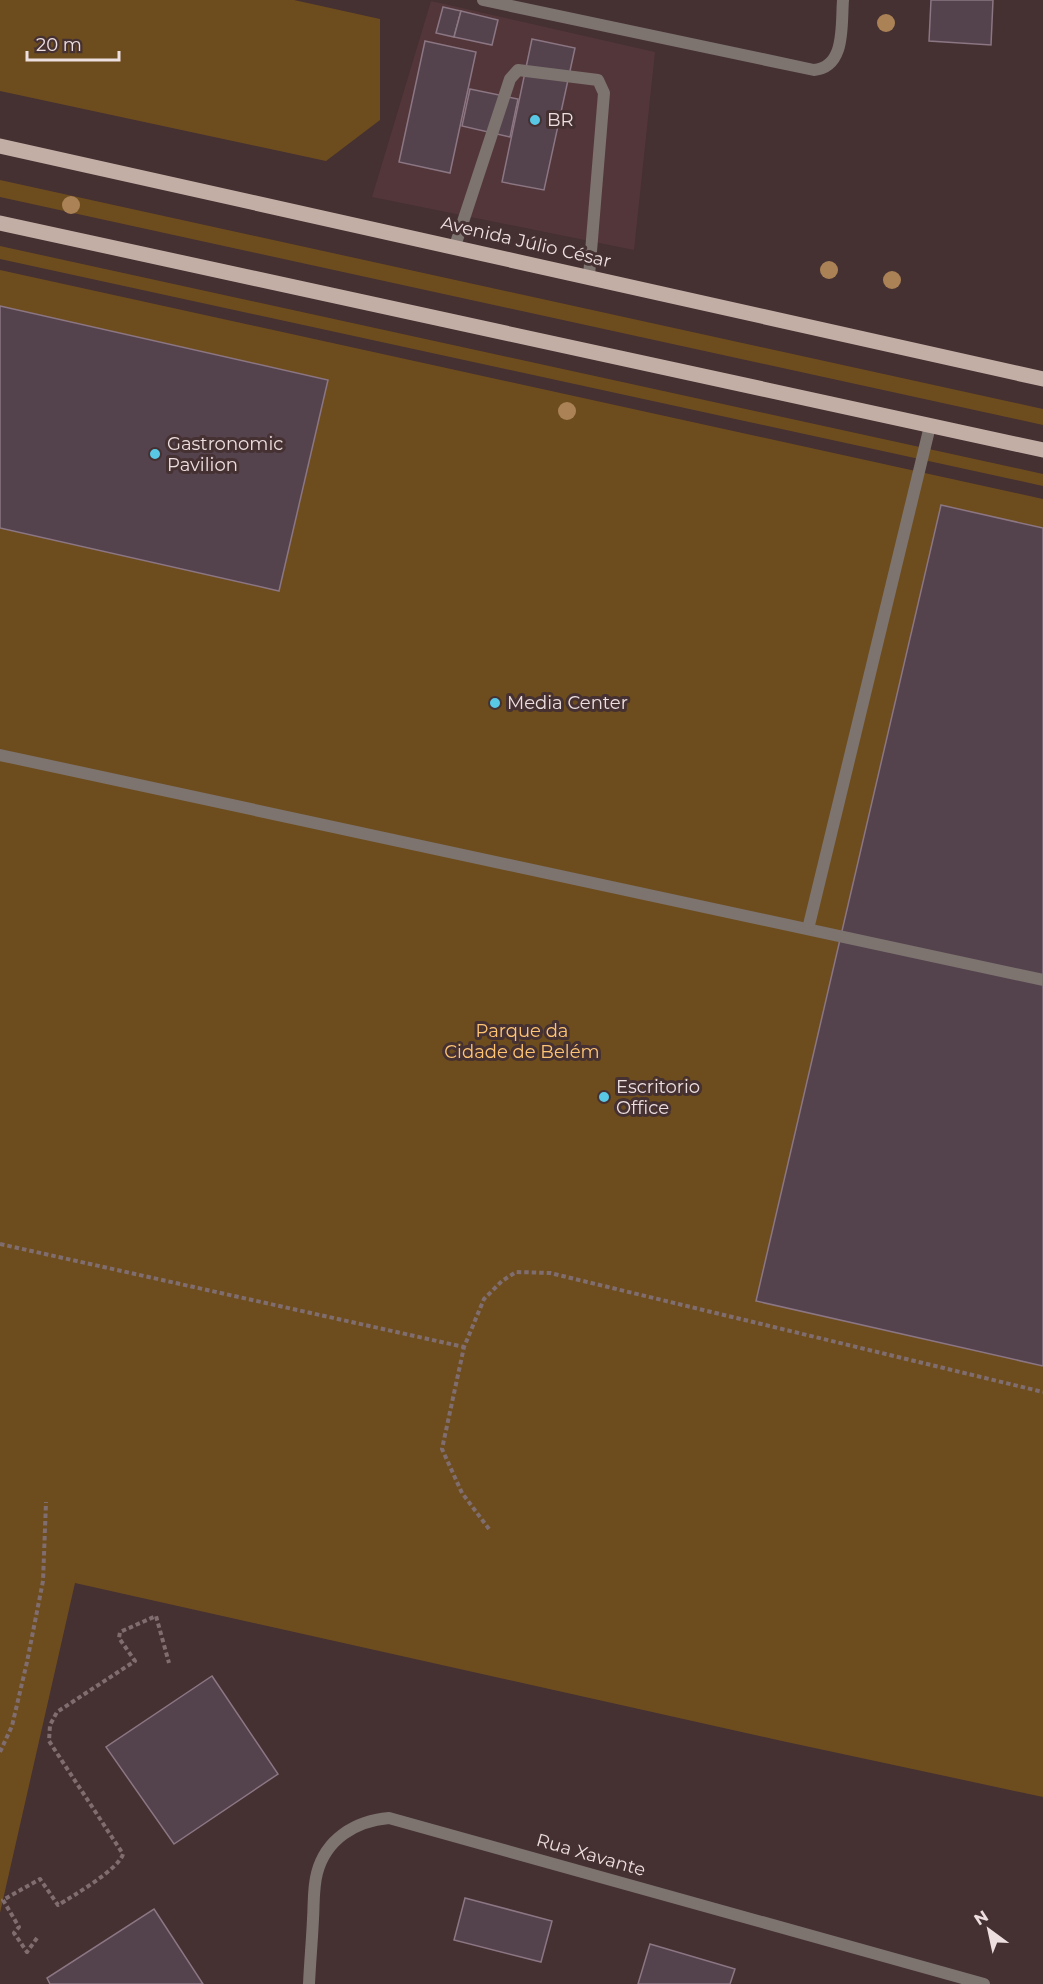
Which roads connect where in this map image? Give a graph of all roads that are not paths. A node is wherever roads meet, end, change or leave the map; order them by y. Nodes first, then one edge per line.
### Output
1 (483, 0) edge
2 (843, 0) edge
3 (0, 146) edge
4 (0, 223) edge
5 (455, 246) junction
6 (589, 276) junction
7 (1043, 379) edge
8 (930, 426) junction
9 (1043, 450) edge
10 (0, 755) edge
11 (808, 929) junction
12 (1043, 980) edge
13 (309, 1984) edge
14 (984, 1984) edge

1 - 2 street
3 - 5 main road, Avenida Júlio César
4 - 8 main road
5 - 6 main road, Avenida Júlio César
5 - 6 street
6 - 7 main road, Avenida Júlio César
8 - 9 main road
8 - 11 street
10 - 11 street
11 - 12 street
13 - 14 street, Rua Xavante

